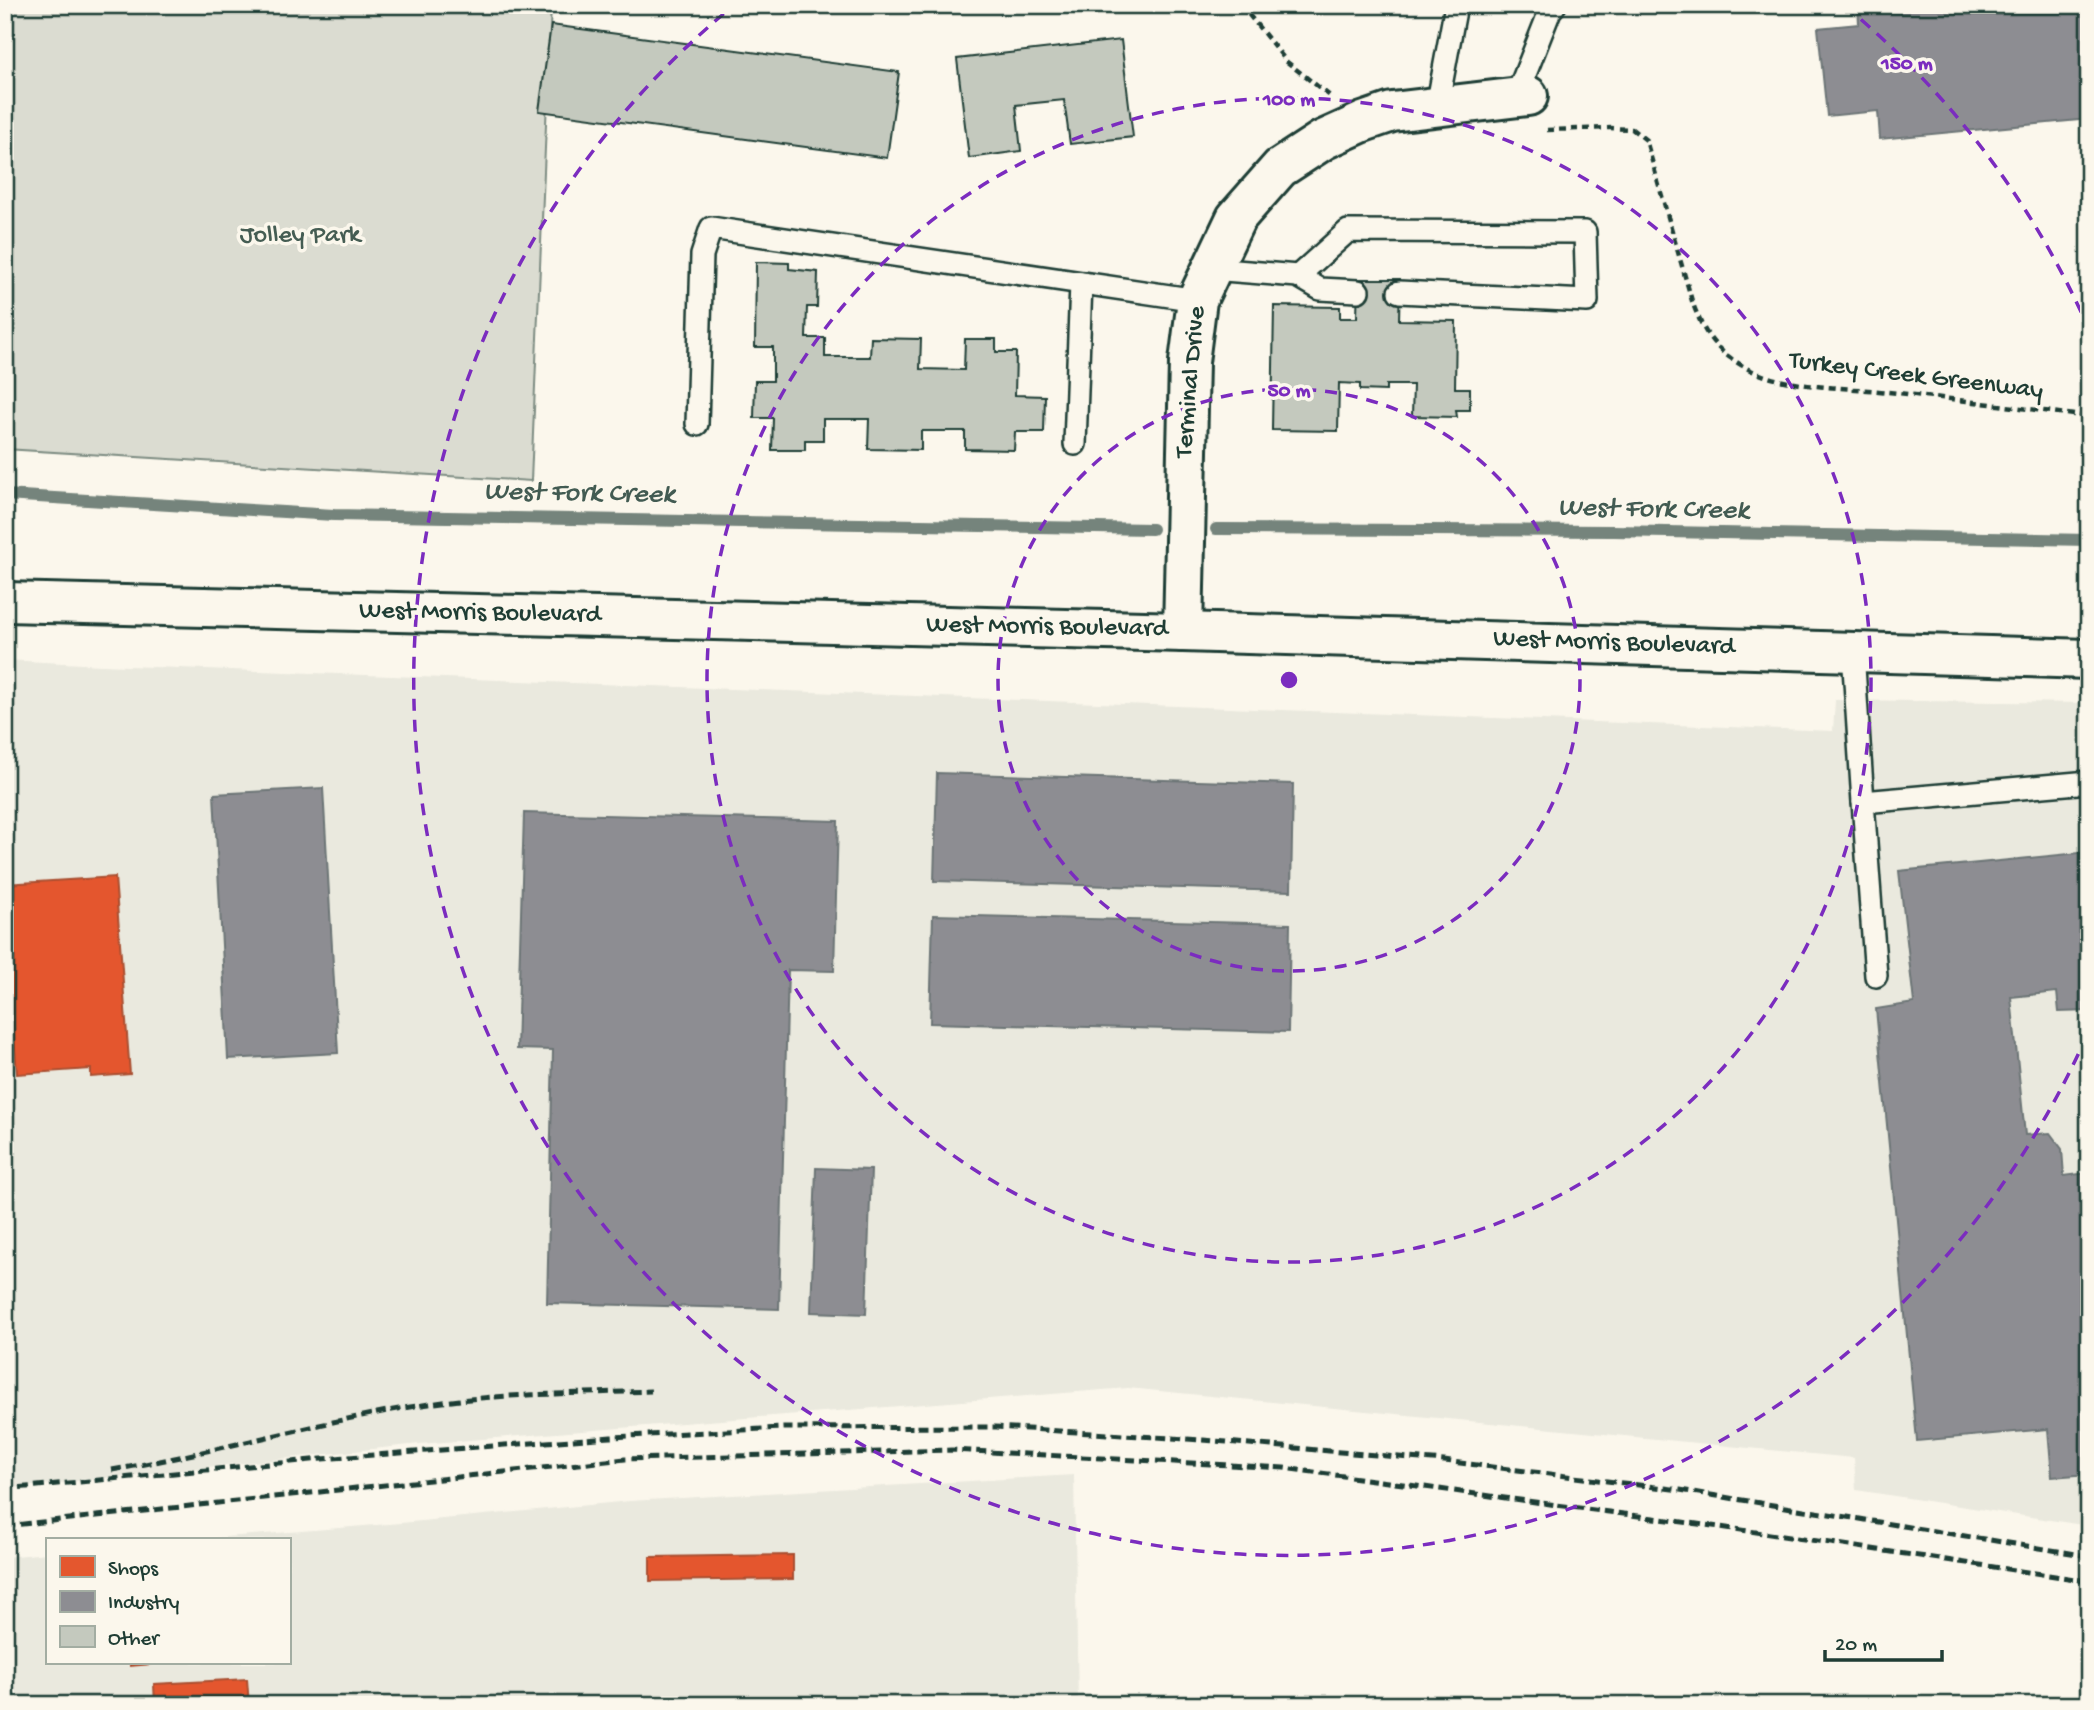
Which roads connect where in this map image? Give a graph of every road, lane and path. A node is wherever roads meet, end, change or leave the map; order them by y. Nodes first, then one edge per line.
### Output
1 (1241, 5) edge
2 (1456, 5) edge
3 (1555, 5) edge
4 (1522, 97) joint
5 (1437, 107) junction
6 (1363, 122) junction
7 (1545, 130) dead end
8 (1298, 276) junction
9 (1081, 283) junction
10 (1204, 284) junction
11 (1358, 291) dead end
12 (1399, 292) dead end
13 (2089, 417) edge
14 (697, 424) dead end
15 (1075, 444) dead end
16 (5, 601) edge
17 (1182, 632) junction
18 (1853, 652) junction
19 (2089, 659) edge
20 (2089, 782) edge
21 (1863, 802) junction
22 (1876, 976) dead end

1 - 6 path
2 - 5 lane
3 - 4 lane
4 - 5 main road, Terminal Drive
5 - 6 main road, Terminal Drive
6 - 10 main road, Terminal Drive
7 - 13 path, Turkey Creek Greenway
8 - 10 lane
8 - 11 lane
8 - 12 lane
9 - 10 lane
9 - 14 lane
9 - 15 lane
10 - 17 main road, Terminal Drive
16 - 17 main road, West Morris Boulevard
17 - 18 main road, West Morris Boulevard
18 - 19 main road, West Morris Boulevard
18 - 21 lane
20 - 21 lane
21 - 22 lane

